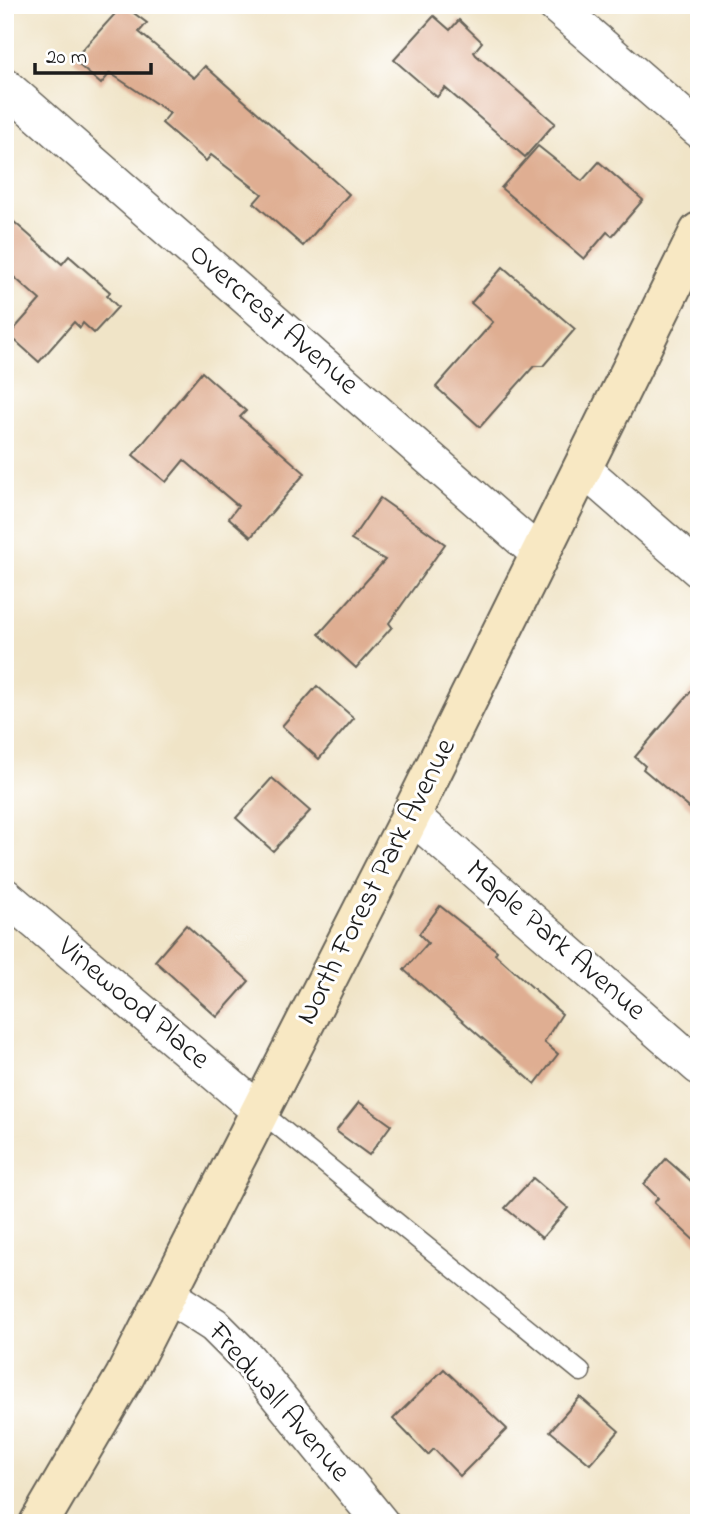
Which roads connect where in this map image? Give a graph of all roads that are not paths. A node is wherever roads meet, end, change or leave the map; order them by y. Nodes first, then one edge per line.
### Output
1 (555, 5) edge
2 (5, 86) edge
3 (699, 130) edge
4 (699, 232) edge
5 (582, 468) junction
6 (540, 555) junction
7 (699, 570) edge
8 (411, 815) junction
9 (5, 896) edge
10 (699, 1067) edge
11 (261, 1112) junction
12 (166, 1294) junction
13 (581, 1372) dead end
14 (39, 1523) edge
15 (381, 1523) edge

1 - 3 street
2 - 6 street, Overcrest Avenue
4 - 5 main road, North Forest Park Avenue
5 - 6 main road, North Forest Park Avenue
5 - 7 street
6 - 8 main road, North Forest Park Avenue
8 - 10 street, Maple Park Avenue
8 - 11 main road, North Forest Park Avenue
9 - 11 street, Vinewood Place
11 - 12 main road, North Forest Park Avenue
11 - 13 lane
12 - 14 main road, North Forest Park Avenue
12 - 15 street, Fredwall Avenue

